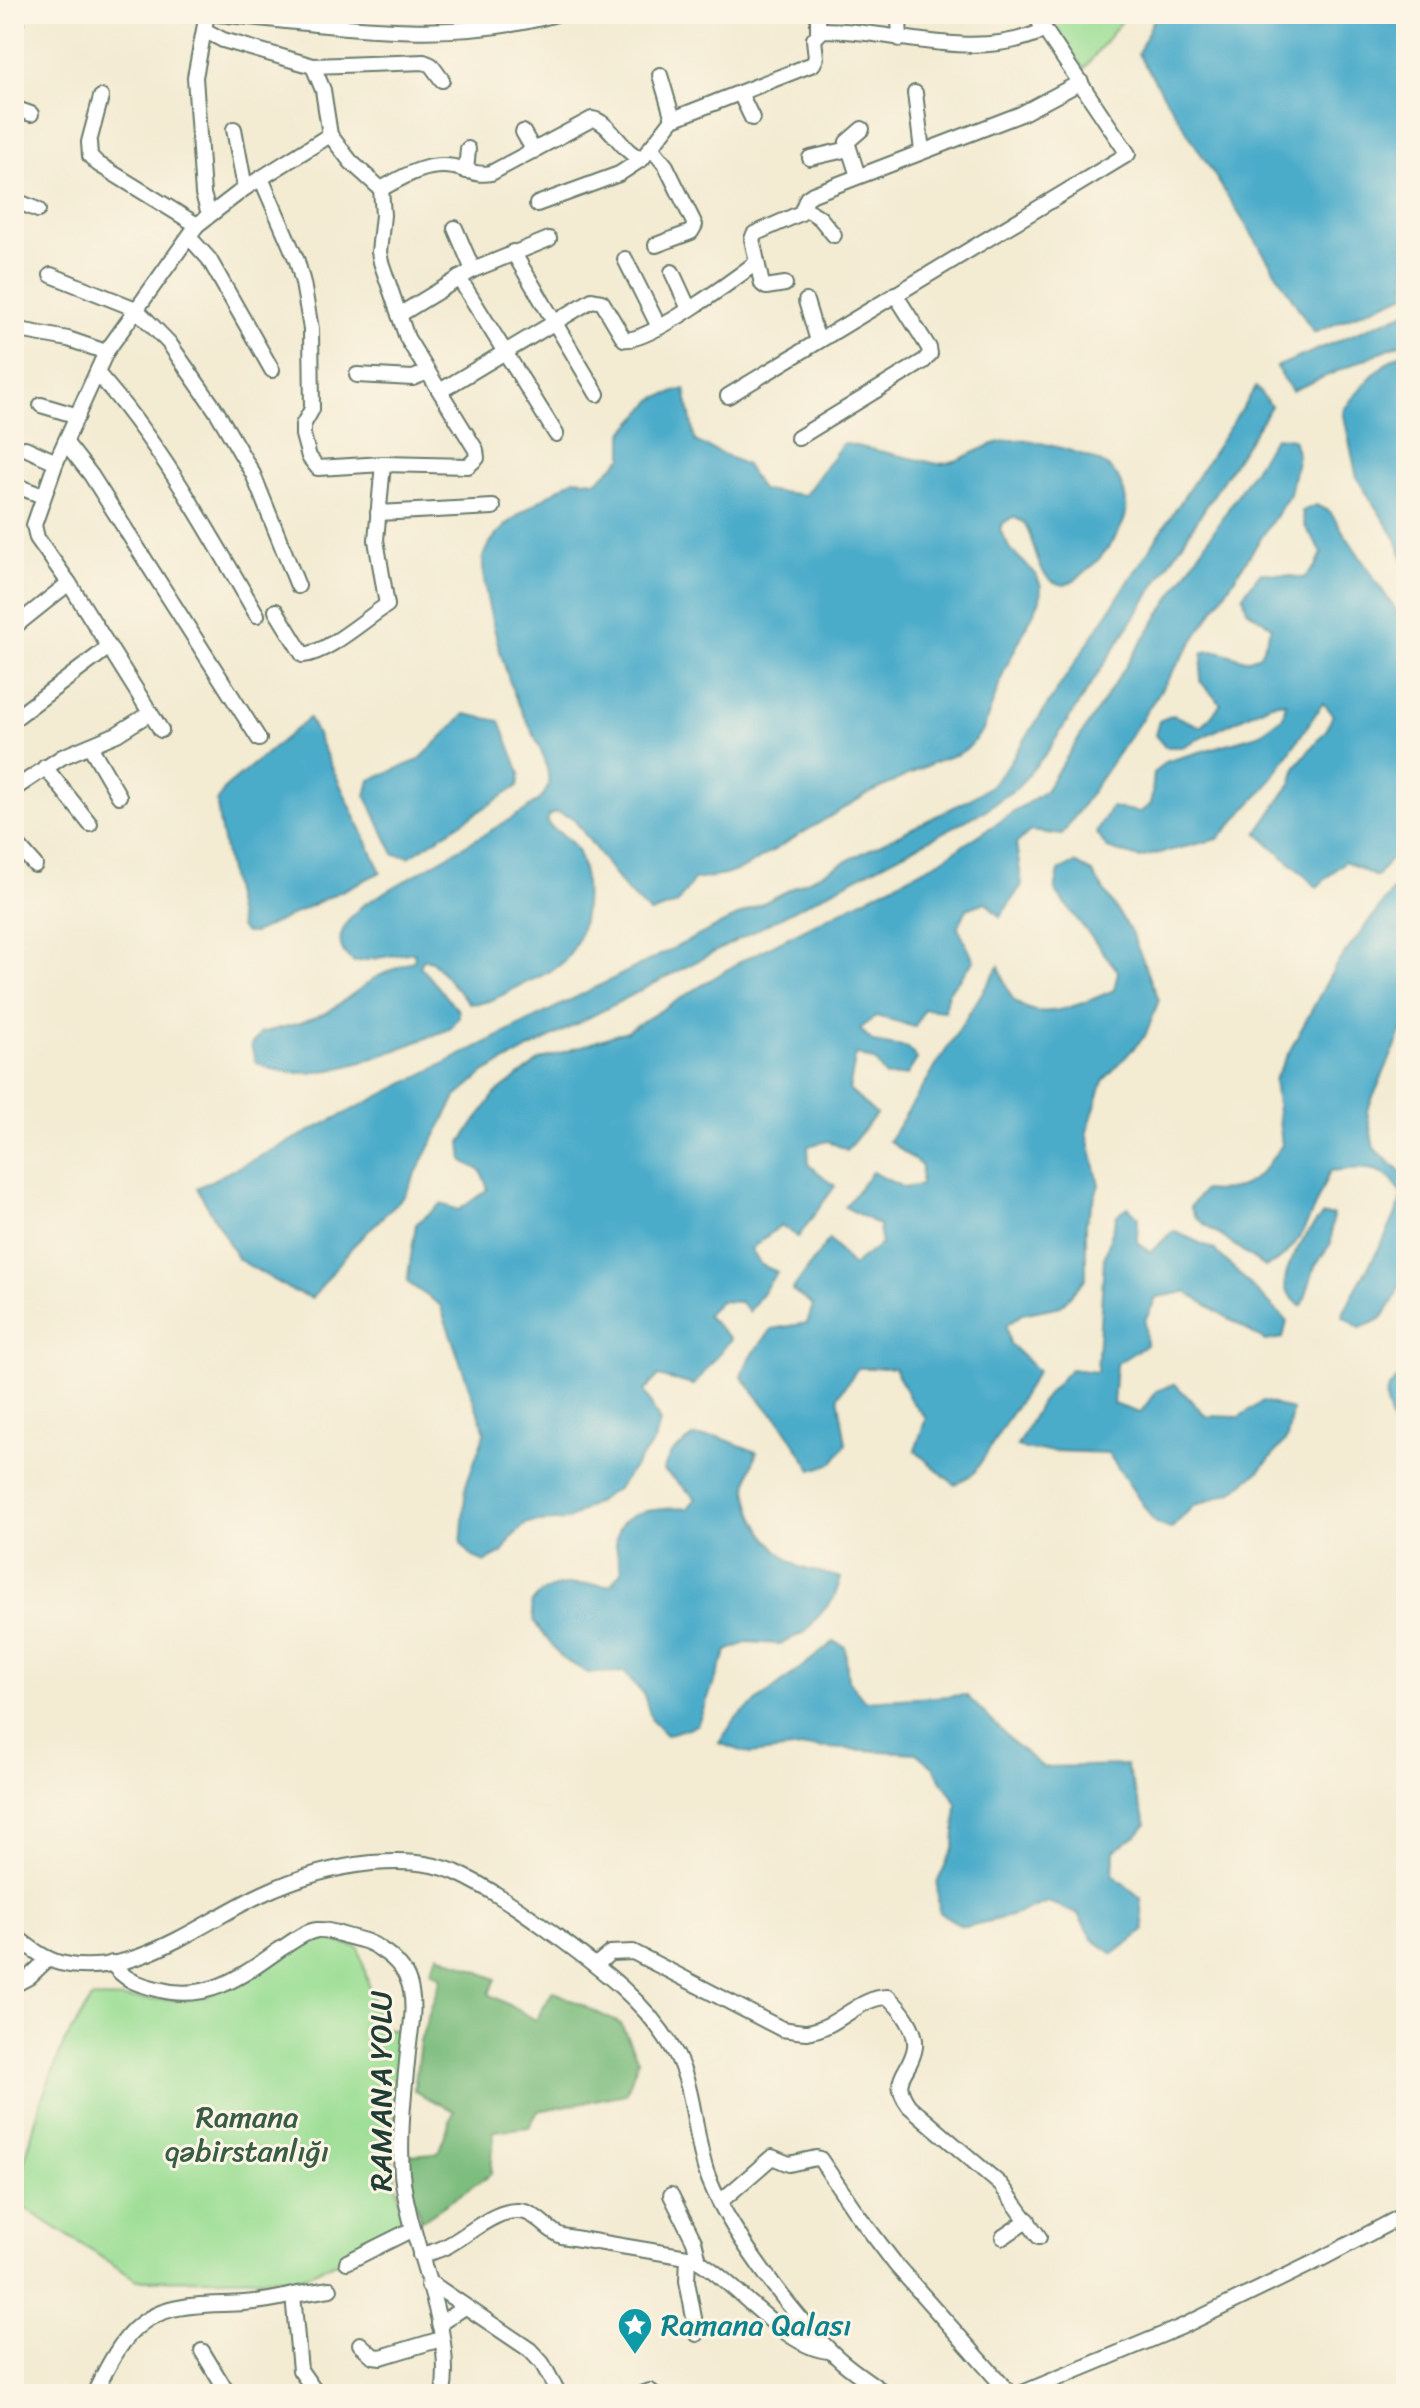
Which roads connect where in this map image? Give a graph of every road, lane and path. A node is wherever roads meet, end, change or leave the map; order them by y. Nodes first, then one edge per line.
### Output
1 (18, 14) edge
2 (207, 14) edge
3 (217, 14) edge
4 (462, 14) edge
5 (556, 14) edge
6 (818, 14) edge
7 (1034, 14) edge
8 (899, 19) dead end
9 (14, 29) edge
10 (1045, 30) junction
11 (206, 31) junction
12 (463, 31) junction
13 (818, 32) junction
14 (900, 39) junction
15 (313, 66) junction
16 (660, 75) dead end
17 (442, 80) dead end
18 (1081, 82) junction
19 (740, 93) junction
20 (915, 93) dead end
21 (101, 97) dead end
22 (14, 108) edge
23 (31, 114) dead end
24 (752, 118) dead end
25 (673, 119) junction
26 (234, 129) dead end
27 (862, 129) dead end
28 (523, 132) dead end
29 (330, 135) junction
30 (468, 149) dead end
31 (849, 149) junction
32 (534, 151) junction
33 (922, 151) junction
34 (647, 153) junction
35 (810, 158) dead end
36 (466, 171) junction
37 (858, 176) junction
38 (261, 178) junction
39 (245, 188) junction
40 (381, 189) junction
41 (14, 200) edge
42 (537, 204) dead end
43 (805, 208) junction
44 (38, 210) dead end
45 (209, 214) junction
46 (455, 228) dead end
47 (193, 231) junction
48 (834, 235) dead end
49 (549, 239) dead end
50 (656, 245) dead end
51 (513, 252) junction
52 (625, 259) dead end
53 (757, 262) junction
54 (473, 270) junction
55 (672, 272) dead end
56 (51, 275) dead end
57 (459, 278) junction
58 (785, 284) dead end
59 (895, 294) junction
60 (806, 301) dead end
61 (136, 309) junction
62 (689, 309) junction
63 (399, 315) junction
64 (553, 323) junction
65 (659, 327) junction
66 (14, 329) edge
67 (818, 341) junction
68 (106, 352) junction
69 (505, 352) junction
70 (272, 370) dead end
71 (428, 372) junction
72 (97, 373) junction
73 (357, 375) dead end
74 (440, 391) junction
75 (597, 394) dead end
76 (728, 396) dead end
77 (41, 405) dead end
78 (78, 416) junction
79 (556, 434) dead end
80 (798, 438) dead end
81 (66, 443) junction
82 (25, 448) dead end
83 (56, 462) junction
84 (383, 464) junction
85 (14, 485) edge
86 (43, 496) junction
87 (493, 507) dead end
88 (378, 513) junction
89 (69, 583) junction
90 (298, 586) dead end
91 (276, 611) dead end
92 (257, 615) dead end
93 (14, 627) edge
94 (109, 647) junction
95 (150, 713) junction
96 (14, 719) edge
97 (161, 730) dead end
98 (259, 739) dead end
99 (90, 746) junction
100 (45, 767) junction
101 (14, 789) edge
102 (119, 796) dead end
103 (90, 824) dead end
104 (14, 841) edge
105 (35, 865) dead end
106 (14, 1935) edge
107 (48, 1959) junction
108 (112, 1963) junction
109 (597, 1964) junction
110 (14, 1985) edge
111 (671, 2195) dead end
112 (720, 2202) junction
113 (1406, 2214) edge
114 (1028, 2220) junction
115 (413, 2229) junction
116 (1003, 2237) dead end
117 (1039, 2237) dead end
118 (420, 2255) junction
119 (693, 2259) junction
120 (347, 2262) dead end
121 (428, 2285) junction
122 (330, 2289) dead end
123 (293, 2295) junction
124 (465, 2307) junction
125 (440, 2331) junction
126 (697, 2334) dead end
127 (360, 2344) dead end
128 (202, 2351) dead end
129 (831, 2351) junction
130 (94, 2394) edge
131 (228, 2394) edge
132 (317, 2394) edge
133 (443, 2394) edge
134 (559, 2394) edge
135 (642, 2394) edge
136 (654, 2394) edge
137 (886, 2394) edge
138 (1010, 2394) edge
139 (1020, 2394) edge

1 - 9 street
2 - 11 street
3 - 12 street
4 - 12 street
5 - 12 street
6 - 13 street
7 - 10 street
8 - 14 street
10 - 14 street
10 - 18 street
11 - 15 street
11 - 45 street
13 - 14 street
13 - 19 street
15 - 17 street
15 - 29 street
16 - 25 street
18 - 33 street
18 - 59 street
19 - 24 street
19 - 25 street
20 - 33 street
21 - 47 street
22 - 23 street
25 - 34 street
26 - 39 street
27 - 31 street
28 - 32 street
29 - 38 street
29 - 40 street
30 - 36 street
31 - 35 street
31 - 37 street
32 - 34 street
32 - 36 street
33 - 37 street
34 - 42 street
34 - 50 street
36 - 40 street
37 - 43 street
38 - 39 street
38 - 84 street
39 - 45 street
40 - 63 street
41 - 44 street
43 - 48 street
43 - 53 street
45 - 47 street
46 - 54 street
47 - 61 street
47 - 70 street
49 - 51 street
51 - 54 street
51 - 64 street
52 - 65 street
53 - 58 street
53 - 62 street
54 - 57 street
55 - 62 street
56 - 61 street
57 - 63 street
57 - 69 street
59 - 67 street
59 - 80 street
60 - 67 street
61 - 68 street
61 - 90 street
62 - 65 street
63 - 71 street
64 - 65 street
64 - 69 street
64 - 75 street
66 - 68 street
67 - 76 street
68 - 72 street
69 - 74 street
69 - 79 street
71 - 73 street
71 - 74 street
72 - 78 street
72 - 92 street
74 - 84 street
77 - 78 street
78 - 81 street
81 - 83 street
81 - 98 street
82 - 83 street
83 - 86 street
84 - 88 street
85 - 86 street
86 - 89 street
87 - 88 street
88 - 91 street
89 - 93 street
89 - 94 street
94 - 95 street
94 - 96 street
95 - 97 street
95 - 99 street
99 - 100 street
99 - 102 street
100 - 101 street
100 - 103 street
104 - 105 street
106 - 107 street
107 - 108 street
107 - 110 street
108 - 109 street
108 - 115 street, RAMANA YOLU
109 - 112 street
109 - 114 street
111 - 119 street
112 - 129 street
112 - 138 street
113 - 139 street
114 - 116 street
114 - 117 street
115 - 118 street, RAMANA YOLU
115 - 120 street
118 - 119 street
118 - 121 street, RAMANA YOLU
119 - 126 street
119 - 129 street
121 - 124 street
121 - 125 street, RAMANA YOLU
122 - 123 street
123 - 130 street
123 - 132 street
124 - 125 street
124 - 134 street
125 - 127 street
125 - 133 street, RAMANA YOLU
128 - 131 street
129 - 137 street
135 - 136 street

